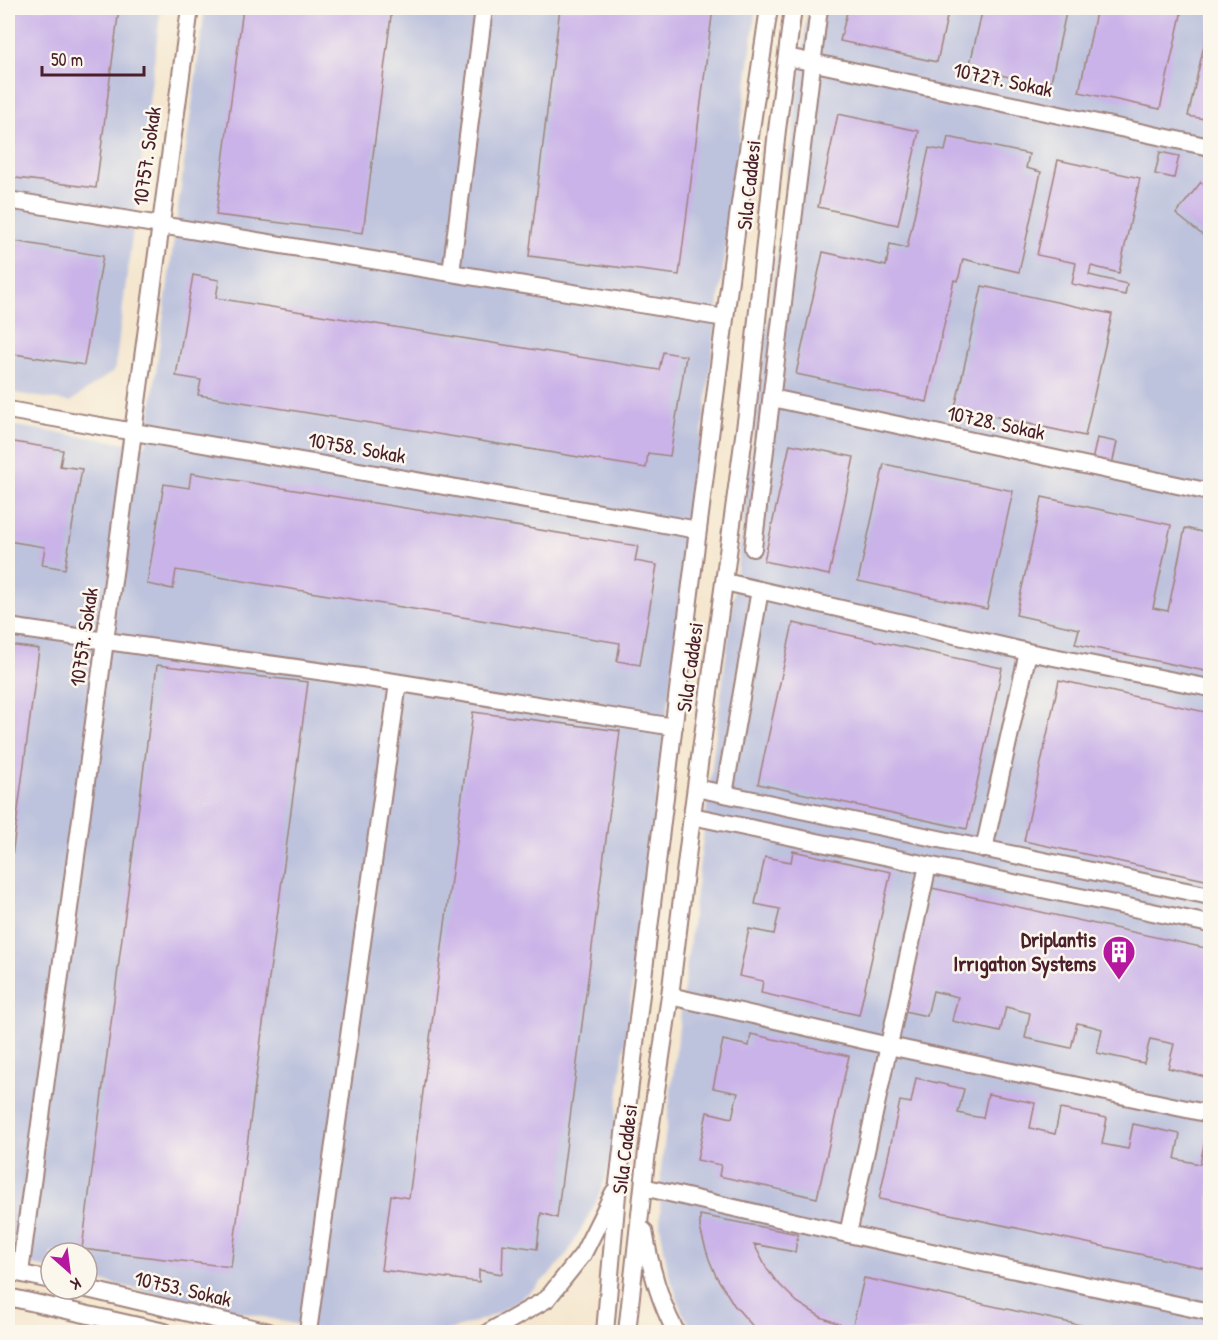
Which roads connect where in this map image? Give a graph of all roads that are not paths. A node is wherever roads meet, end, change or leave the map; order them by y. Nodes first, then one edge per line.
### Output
1 (190, 8) edge
2 (484, 8) edge
3 (769, 8) edge
4 (793, 8) edge
5 (819, 8) edge
6 (787, 57) junction
7 (812, 62) junction
8 (1210, 147) edge
9 (8, 200) edge
10 (161, 225) junction
11 (451, 273) junction
12 (725, 318) junction
13 (772, 398) junction
14 (8, 410) edge
15 (133, 432) junction
16 (1210, 492) edge
17 (698, 530) junction
18 (753, 548) dead end
19 (725, 582) junction
20 (760, 590) junction
21 (8, 627) edge
22 (106, 642) junction
23 (1028, 652) junction
24 (398, 682) junction
25 (1210, 688) edge
26 (674, 727) junction
27 (696, 788) junction
28 (723, 794) junction
29 (692, 816) junction
30 (984, 849) junction
31 (928, 865) junction
32 (1210, 896) edge
33 (1210, 924) edge
34 (670, 996) junction
35 (889, 1046) junction
36 (1210, 1114) edge
37 (618, 1183) junction
38 (643, 1187) junction
39 (640, 1210) junction
40 (848, 1234) junction
41 (14, 1272) edge
42 (39, 1277) edge
43 (99, 1292) edge
44 (8, 1297) edge
45 (1210, 1312) edge
46 (165, 1332) edge
47 (269, 1332) edge
48 (308, 1332) edge
49 (489, 1332) edge
50 (605, 1332) edge
51 (627, 1332) edge
52 (676, 1332) edge

1 - 10 street, 10757. Sokak
2 - 11 street
3 - 12 street, Sıla Caddesi
4 - 6 street, Sıla Caddesi
5 - 7 street
6 - 7 street, 10727. Sokak
6 - 19 street, Sıla Caddesi
7 - 8 street, 10727. Sokak
7 - 13 street
9 - 10 street
10 - 11 street
10 - 15 street, 10757. Sokak
11 - 12 street
12 - 17 street, Sıla Caddesi
13 - 16 street, 10728. Sokak
13 - 18 street
14 - 15 street, 10758. Sokak
15 - 17 street, 10758. Sokak
15 - 22 street, 10757. Sokak
17 - 26 street, Sıla Caddesi
19 - 20 street
19 - 27 street, Sıla Caddesi
20 - 23 street
20 - 28 street
21 - 22 street
22 - 24 street
22 - 41 street, 10757. Sokak
23 - 25 street
23 - 30 street
24 - 26 street
24 - 48 street
26 - 37 street, Sıla Caddesi
27 - 28 street
27 - 29 street, Sıla Caddesi
28 - 30 street
29 - 31 street
29 - 34 street, Sıla Caddesi
30 - 32 street
31 - 33 street
31 - 35 street
34 - 35 street
34 - 38 street, Sıla Caddesi
35 - 36 street
35 - 40 street
37 - 49 street
37 - 50 street, Sıla Caddesi
38 - 39 street, Sıla Caddesi
38 - 40 street
39 - 51 street, Sıla Caddesi
39 - 52 street
40 - 45 street
41 - 42 street
43 - 47 street, 10753. Sokak
44 - 46 street

